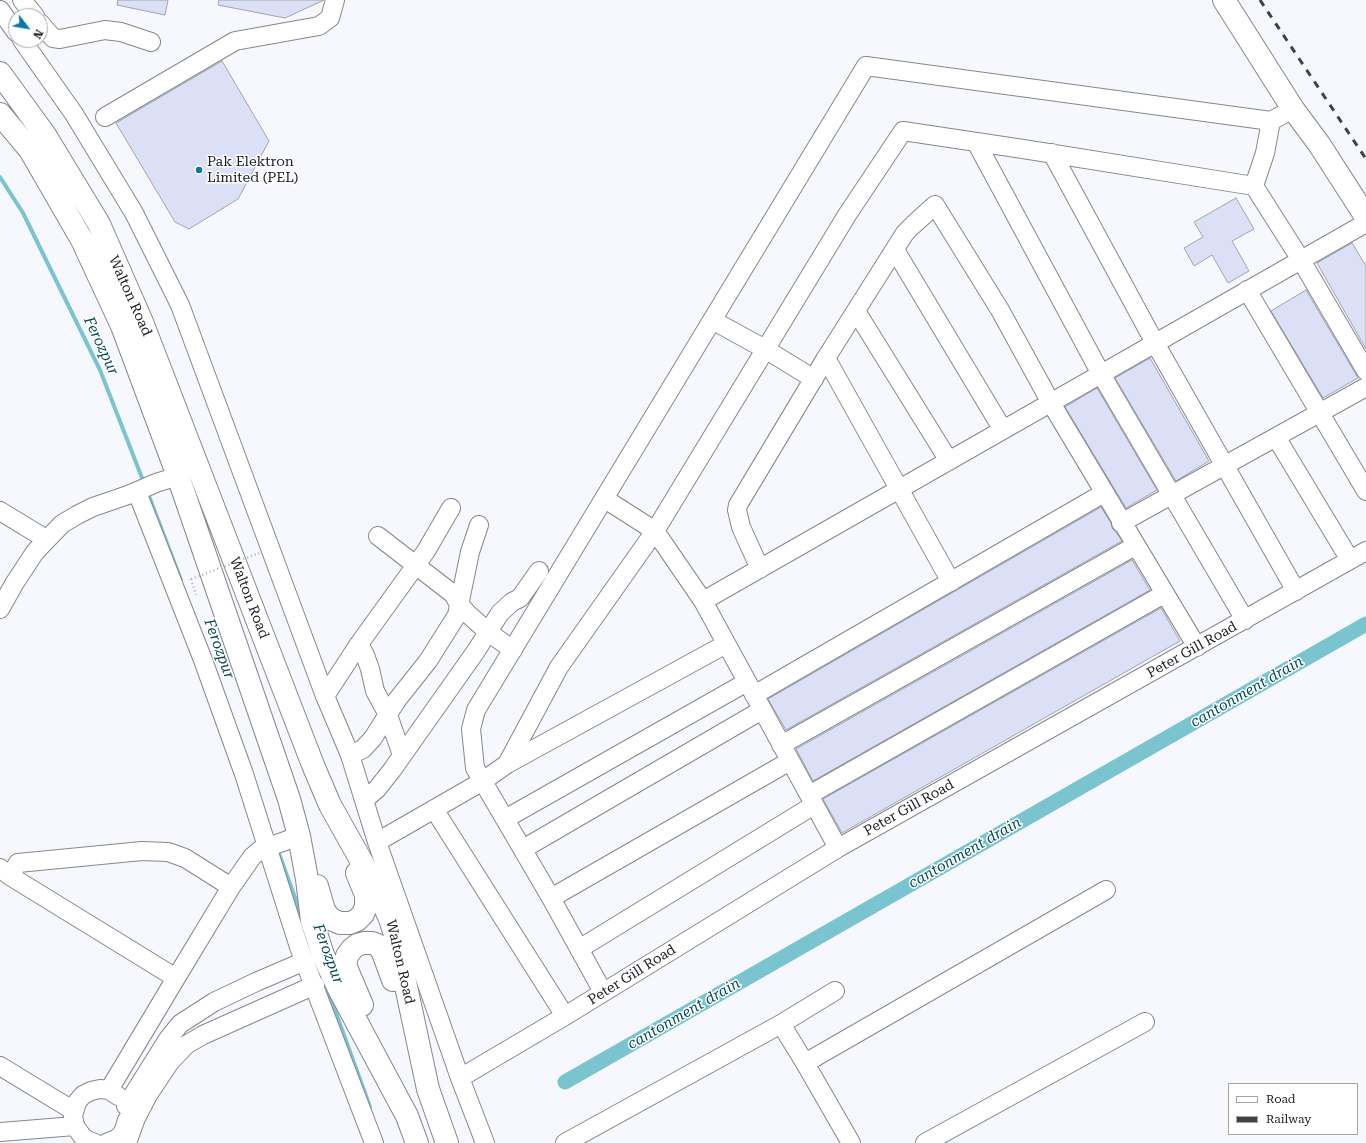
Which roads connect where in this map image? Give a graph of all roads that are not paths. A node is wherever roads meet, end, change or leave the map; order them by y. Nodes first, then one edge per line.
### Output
1 (22, 0) edge
2 (336, 0) edge
3 (1224, 0) edge
4 (28, 8) edge
5 (0, 10) edge
6 (8, 21) edge
7 (48, 32) edge
8 (151, 42) dead end
9 (28, 48) edge
10 (0, 73) edge
11 (1293, 109) junction
12 (0, 114) edge
13 (105, 117) dead end
14 (1271, 121) junction
15 (976, 142) junction
16 (1052, 153) junction
17 (1254, 186) junction
18 (1366, 217) edge
19 (1366, 223) edge
20 (895, 250) junction
21 (1301, 260) junction
22 (1247, 290) junction
23 (856, 311) junction
24 (712, 320) junction
25 (1155, 343) junction
26 (766, 350) junction
27 (826, 358) junction
28 (1366, 370) edge
29 (1102, 374) junction
30 (814, 379) junction
31 (1366, 387) edge
32 (1051, 403) junction
33 (1320, 413) junction
34 (1003, 430) junction
35 (1276, 437) junction
36 (949, 461) junction
37 (1225, 465) junction
38 (178, 476) junction
39 (899, 489) junction
40 (1366, 491) edge
41 (1104, 493) junction
42 (133, 494) junction
43 (1172, 494) junction
44 (605, 499) junction
45 (450, 508) dead end
46 (0, 511) edge
47 (1122, 523) junction
48 (479, 524) dead end
49 (655, 531) junction
50 (378, 536) dead end
51 (46, 539) junction
52 (1136, 546) junction
53 (1366, 551) edge
54 (1350, 560) junction
55 (416, 565) junction
56 (760, 569) junction
57 (539, 571) dead end
58 (951, 582) junction
59 (1296, 591) junction
60 (1164, 594) junction
61 (703, 601) junction
62 (459, 604) junction
63 (0, 609) edge
64 (1245, 620) junction
65 (488, 632) junction
66 (359, 644) junction
67 (726, 644) junction
68 (1197, 647) junction
69 (513, 650) junction
70 (325, 696) junction
71 (754, 696) junction
72 (388, 715) junction
73 (781, 745) junction
74 (402, 755) junction
75 (350, 756) junction
76 (790, 761) junction
77 (507, 764) junction
78 (484, 781) junction
79 (364, 800) junction
80 (811, 800) junction
81 (330, 805) junction
82 (434, 809) junction
83 (505, 819) junction
84 (299, 836) junction
85 (377, 842) junction
86 (267, 848) junction
87 (838, 848) junction
88 (523, 849) junction
89 (5, 872) edge
90 (231, 887) junction
91 (1106, 890) dead end
92 (551, 898) junction
93 (579, 949) junction
94 (305, 961) junction
95 (176, 978) junction
96 (315, 985) junction
97 (835, 991) dead end
98 (603, 992) junction
99 (565, 1016) junction
100 (1145, 1022) dead end
101 (781, 1024) junction
102 (805, 1063) junction
103 (0, 1066) edge
104 (460, 1078) junction
105 (426, 1083) junction
106 (109, 1090) junction
107 (126, 1106) junction
108 (407, 1116) junction
109 (75, 1119) junction
110 (0, 1132) edge
111 (93, 1143) edge
112 (106, 1143) edge
113 (126, 1143) edge
114 (374, 1143) edge
115 (417, 1143) edge
116 (447, 1143) edge
117 (485, 1143) edge
118 (565, 1143) edge
119 (851, 1143) edge
120 (925, 1143) edge

1 - 4 street
2 - 13 street
3 - 11 main road
5 - 6 street
7 - 8 street
9 - 70 street
10 - 81 main road, Walton Road
11 - 14 street
11 - 18 main road
12 - 38 main road, Walton Road
14 - 17 street
14 - 24 street
15 - 16 street
15 - 26 street
15 - 29 street
16 - 17 street
16 - 25 street
17 - 21 street
19 - 21 street
20 - 23 street
20 - 32 street
20 - 34 street
21 - 22 street
21 - 28 street
22 - 25 street
22 - 33 street
23 - 27 street
23 - 36 street
24 - 26 street
24 - 44 street
25 - 29 street
25 - 37 street
26 - 30 street
26 - 49 street
27 - 30 street
27 - 39 street
29 - 32 street
29 - 43 street
30 - 56 street
31 - 33 street
32 - 34 street
32 - 41 street
33 - 35 street
33 - 40 street
34 - 36 street
35 - 37 street
35 - 54 street
36 - 39 street
37 - 43 street
37 - 59 street
38 - 42 street
38 - 84 main road, Walton Road
39 - 56 street
39 - 58 street
41 - 47 street
41 - 58 street
42 - 51 street
42 - 86 street
43 - 47 street
43 - 64 street
44 - 49 street
44 - 69 street
45 - 55 street
46 - 51 street
47 - 52 street
48 - 62 street
49 - 61 street
49 - 77 street
50 - 55 street
51 - 63 street
52 - 60 street
52 - 73 street
53 - 54 street, Peter Gill Road
54 - 59 street, Peter Gill Road
55 - 62 street
55 - 66 street
56 - 61 street
57 - 65 street
58 - 71 street
59 - 64 street, Peter Gill Road
60 - 68 street
60 - 80 street
61 - 67 street
62 - 65 street
62 - 72 street
64 - 68 street, Peter Gill Road
65 - 69 street
65 - 74 street
66 - 70 street
66 - 72 street
67 - 71 street
67 - 77 street
68 - 87 street, Peter Gill Road
69 - 78 street
70 - 75 street
71 - 73 street
71 - 83 street
71 - 88 street
72 - 74 street
72 - 75 street
73 - 76 street
74 - 79 street
75 - 79 street
76 - 80 street
76 - 92 street
77 - 78 street
78 - 82 street
78 - 83 street
79 - 85 street
80 - 87 street
80 - 93 street
81 - 84 main road
81 - 105 main road, Walton Road
82 - 85 street
82 - 99 street
83 - 88 street
84 - 86 street
84 - 108 main road, Walton Road
85 - 104 street
86 - 90 street
86 - 94 street
87 - 98 street, Peter Gill Road
88 - 92 street
89 - 90 street
89 - 95 street
90 - 95 street
91 - 102 street
92 - 93 street
93 - 98 street
94 - 96 street
94 - 107 street
95 - 106 street
96 - 113 street
96 - 114 street
97 - 101 street
98 - 99 street, Peter Gill Road
99 - 104 street, Peter Gill Road
100 - 120 street
101 - 102 street
101 - 118 street
102 - 119 street
103 - 109 street
104 - 117 street
105 - 108 main road
105 - 116 main road, Walton Road
106 - 107 street
106 - 109 street
107 - 112 street
108 - 115 main road, Walton Road
109 - 110 street
109 - 111 street

